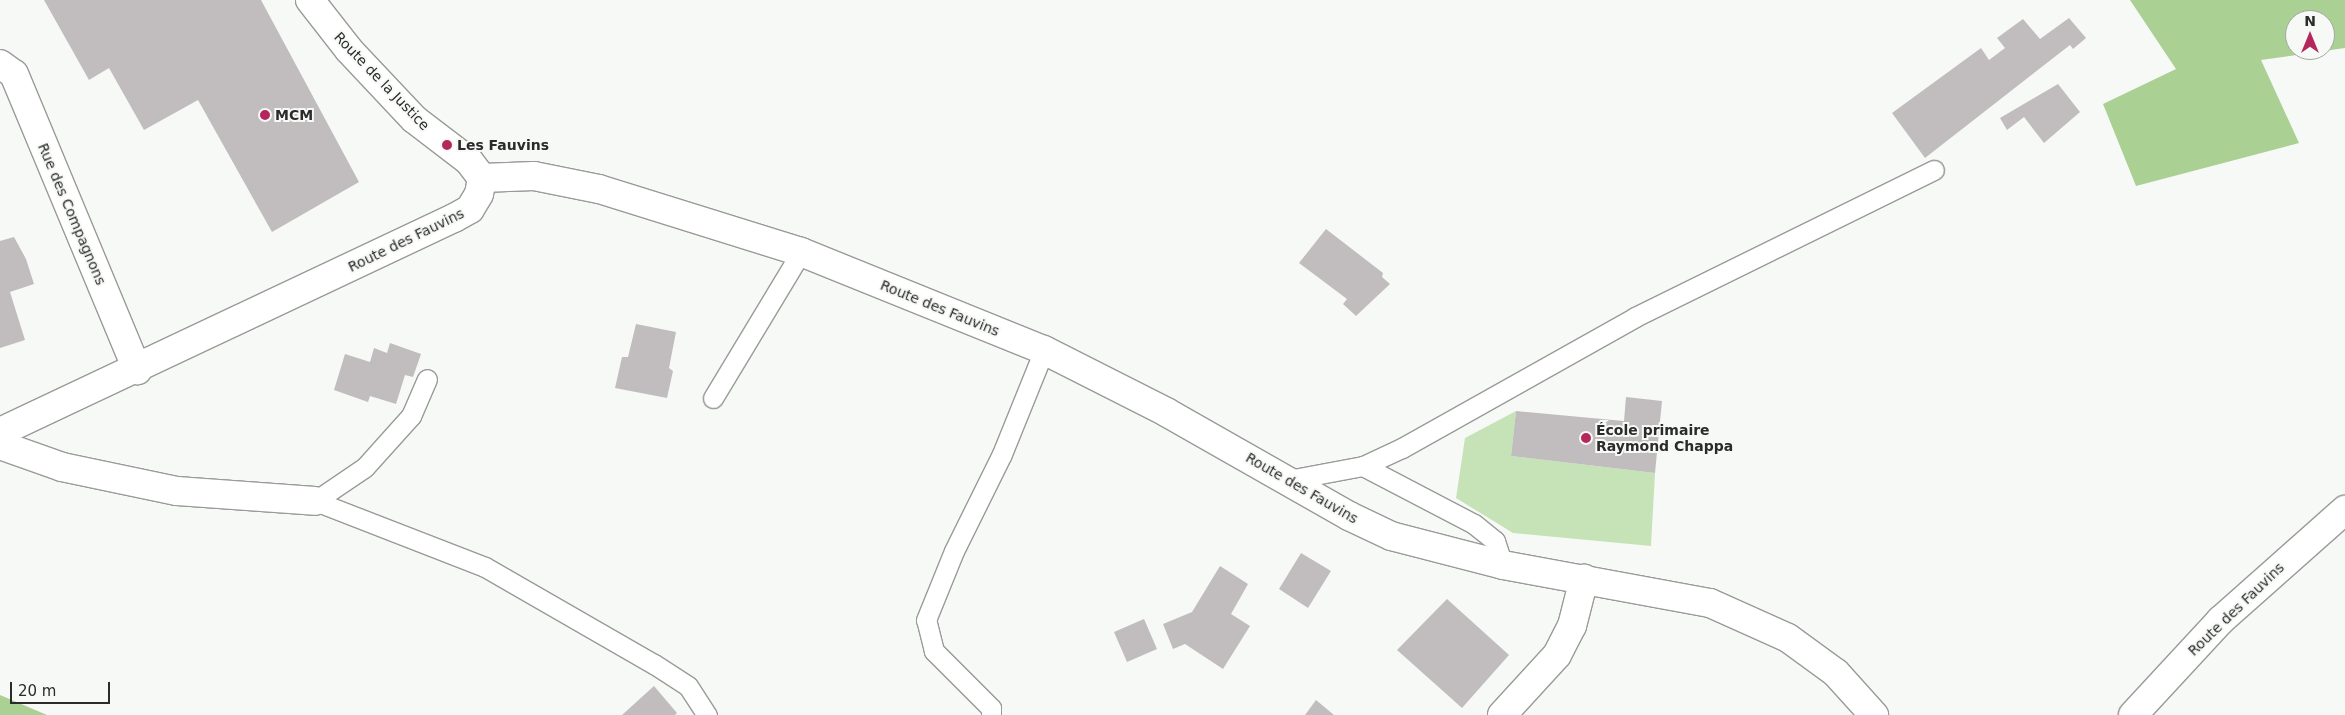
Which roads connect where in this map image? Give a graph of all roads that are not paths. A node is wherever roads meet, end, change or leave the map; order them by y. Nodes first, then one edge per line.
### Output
1 (310, 0) edge
2 (0, 64) edge
3 (1934, 170) dead end
4 (482, 178) junction
5 (800, 252) junction
6 (1044, 350) junction
7 (137, 370) junction
8 (427, 379) dead end
9 (713, 398) dead end
10 (0, 432) edge
11 (0, 445) edge
12 (1363, 466) junction
13 (1288, 480) junction
14 (315, 501) junction
15 (2345, 510) edge
16 (1503, 565) junction
17 (1584, 579) junction
18 (707, 715) edge
19 (991, 715) edge
20 (1502, 715) edge
21 (1874, 715) edge
22 (2133, 715) edge

1 - 4 street, Route de la Justice
2 - 7 street, Rue des Compagnons
3 - 12 lane
4 - 5 street, Route des Fauvins
4 - 7 street, Route des Fauvins
5 - 6 street, Route des Fauvins
5 - 9 lane
6 - 13 street, Route des Fauvins
6 - 19 lane
7 - 10 street, Route des Fauvins
8 - 14 lane
11 - 14 street
12 - 13 lane
12 - 16 lane
13 - 16 street, Route des Fauvins
14 - 18 lane
15 - 22 street, Route des Fauvins
16 - 17 street, Route des Fauvins
17 - 20 street
17 - 21 street, Route des Fauvins

